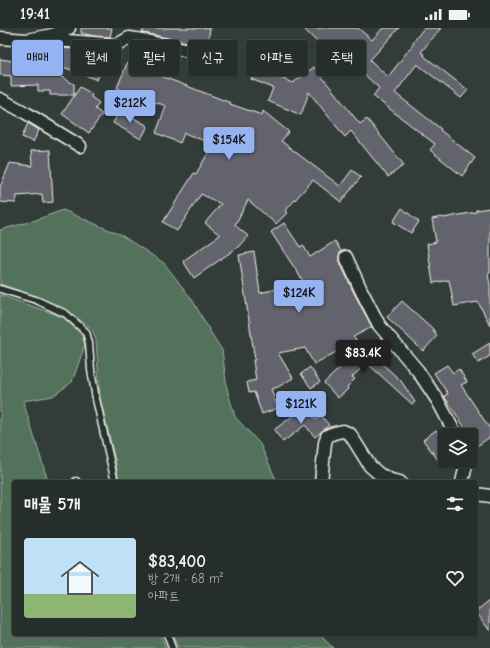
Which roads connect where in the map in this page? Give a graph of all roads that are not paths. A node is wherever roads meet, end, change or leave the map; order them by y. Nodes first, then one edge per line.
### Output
1 (69, 28) edge
2 (0, 38) edge
3 (40, 38) junction
4 (188, 51) edge
5 (0, 99) edge
6 (80, 146) dead end
7 (346, 257) dead end
8 (0, 289) edge
9 (452, 428) edge
10 (465, 468) edge
11 (115, 480) edge
12 (321, 480) edge
13 (391, 480) edge
14 (462, 480) edge
15 (478, 494) edge
16 (490, 496) edge
17 (168, 636) edge
18 (172, 648) edge

1 - 3 street
2 - 3 street
3 - 4 street
5 - 6 street
7 - 9 street
8 - 11 lane
10 - 14 street
12 - 13 street
15 - 16 street
17 - 18 lane

